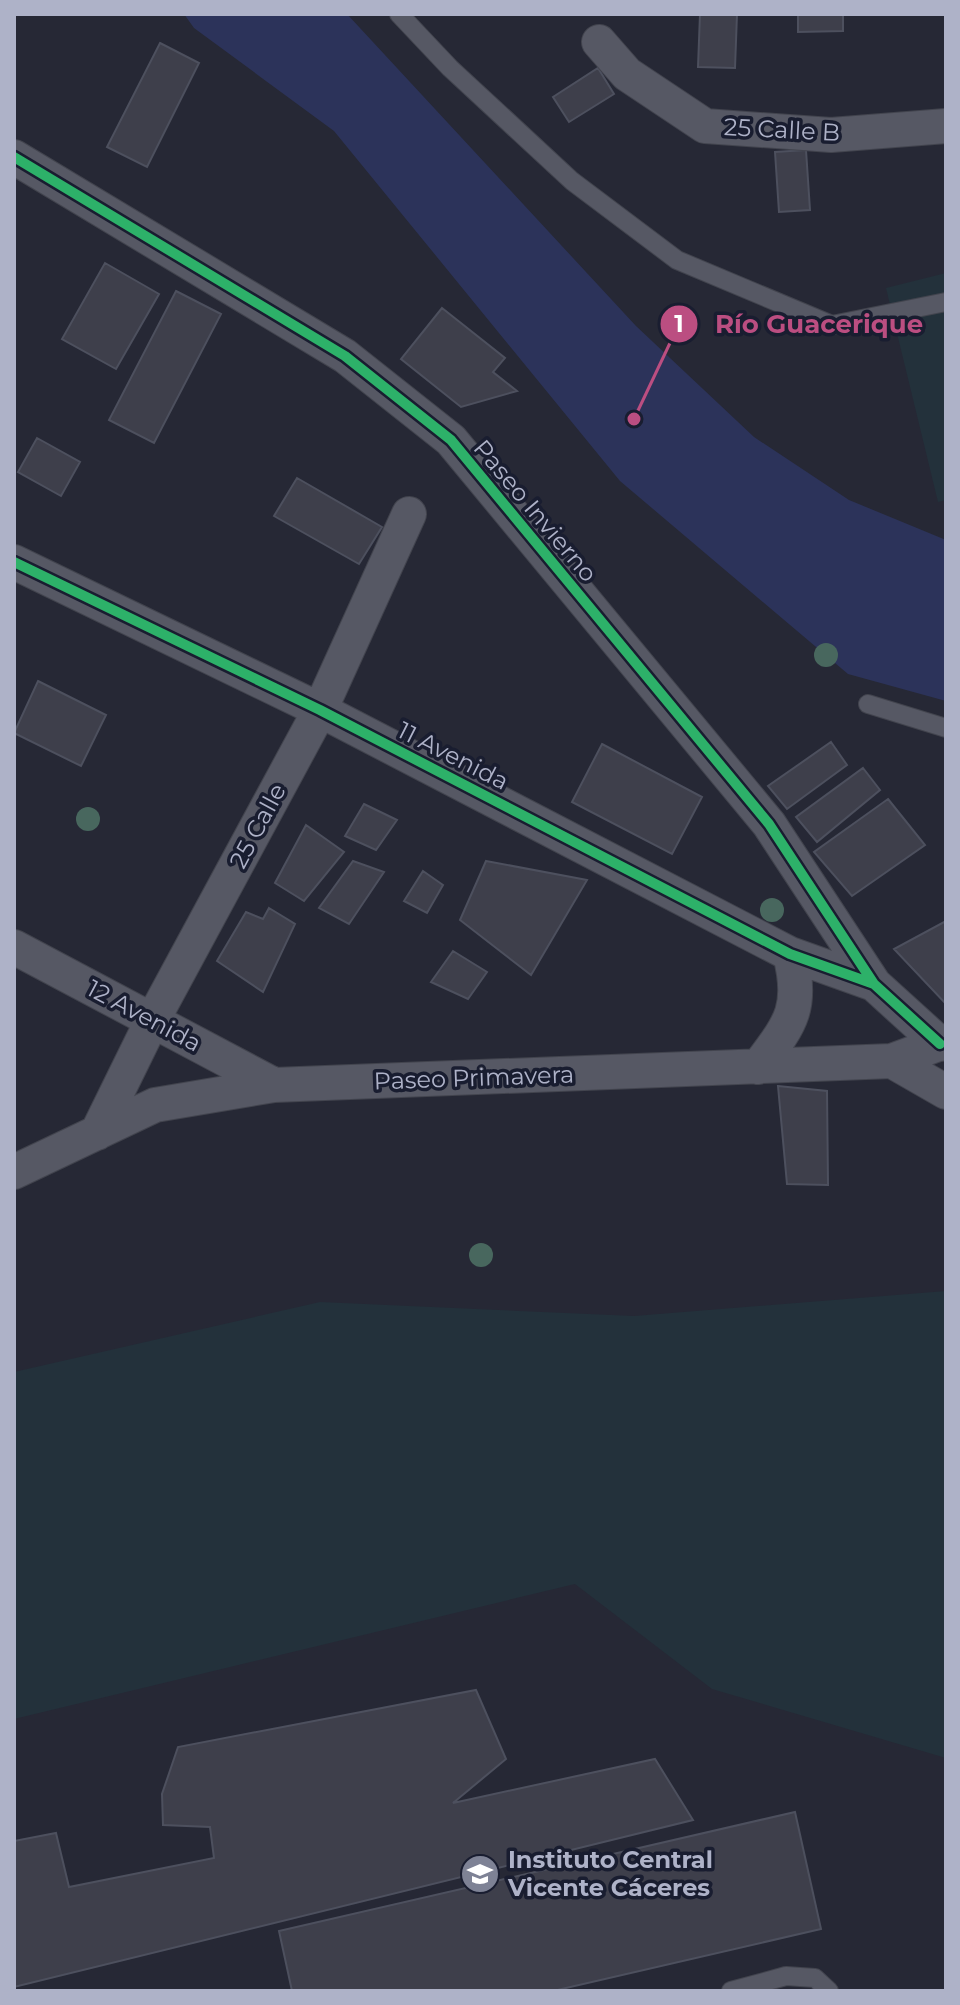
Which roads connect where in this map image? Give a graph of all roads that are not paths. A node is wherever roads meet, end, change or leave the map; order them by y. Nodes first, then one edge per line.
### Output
1 (399, 14) edge
2 (599, 42) dead end
3 (946, 126) edge
4 (14, 157) edge
5 (946, 302) edge
6 (409, 514) dead end
7 (14, 562) edge
8 (868, 704) dead end
9 (320, 710) junction
10 (946, 728) edge
11 (14, 947) edge
12 (790, 954) junction
13 (874, 984) junction
14 (152, 1021) junction
15 (943, 1043) edge
16 (892, 1061) junction
17 (758, 1067) junction
18 (274, 1085) junction
19 (946, 1092) edge
20 (97, 1133) junction
21 (14, 1172) edge
22 (731, 1991) edge
23 (829, 1991) edge

1 - 5 lane
2 - 3 street, 25 Calle B
4 - 13 street, Paseo Invierno
6 - 9 street, 25 Calle
7 - 9 street, 11 Avenida
8 - 10 lane
9 - 12 street, 11 Avenida
9 - 14 street, 25 Calle
11 - 14 street, 12 Avenida
12 - 13 street, 11 Avenida
12 - 17 street
13 - 15 street
14 - 18 street, 12 Avenida
14 - 20 street, 25 Calle
15 - 16 street, Paseo Primavera
16 - 17 street, Paseo Primavera
16 - 19 street
17 - 18 street, Paseo Primavera
18 - 20 street, Paseo Primavera
20 - 21 street, Paseo Primavera
22 - 23 lane

